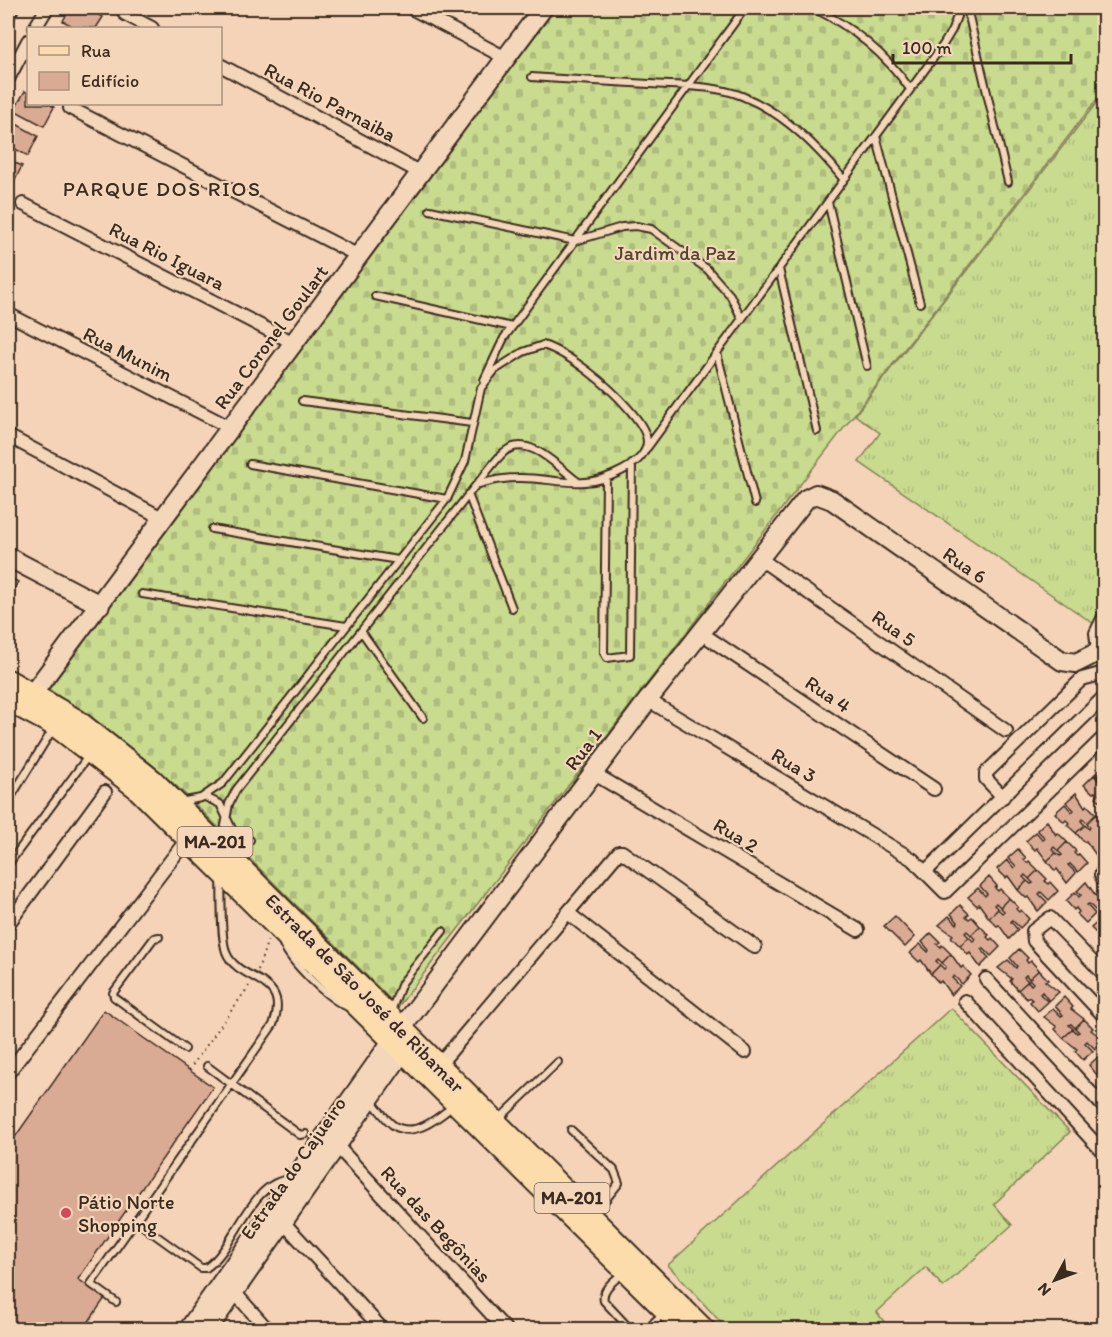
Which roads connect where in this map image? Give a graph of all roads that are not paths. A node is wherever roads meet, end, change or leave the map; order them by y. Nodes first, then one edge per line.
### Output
1 (12, 8) edge
2 (47, 8) edge
3 (411, 8) edge
4 (543, 8) edge
5 (745, 8) edge
6 (813, 8) edge
7 (960, 8) edge
8 (967, 8) edge
9 (125, 14) dead end
10 (8, 16) edge
11 (36, 27) edge
12 (150, 27) edge
13 (27, 43) edge
14 (506, 58) junction
15 (222, 66) edge
16 (532, 77) dead end
17 (8, 79) edge
18 (688, 86) junction
19 (910, 89) junction
20 (70, 108) dead end
21 (876, 136) junction
22 (421, 173) junction
23 (844, 180) junction
24 (1008, 182) dead end
25 (828, 202) junction
26 (22, 204) dead end
27 (430, 210) dead end
28 (575, 241) junction
29 (359, 256) junction
30 (779, 269) junction
31 (375, 296) dead end
32 (920, 303) dead end
33 (8, 314) edge
34 (742, 319) junction
35 (512, 327) junction
36 (294, 343) junction
37 (717, 353) junction
38 (867, 366) dead end
39 (481, 388) junction
40 (302, 401) dead end
41 (472, 423) junction
42 (231, 428) junction
43 (817, 431) dead end
44 (8, 436) edge
45 (641, 455) junction
46 (250, 464) dead end
47 (633, 464) junction
48 (606, 479) junction
49 (578, 482) junction
50 (476, 485) junction
51 (468, 494) junction
52 (447, 499) junction
53 (806, 499) joint
54 (755, 503) dead end
55 (164, 519) junction
56 (212, 529) dead end
57 (8, 557) edge
58 (759, 558) junction
59 (398, 560) junction
60 (142, 594) dead end
61 (100, 605) junction
62 (512, 608) dead end
63 (1104, 617) edge
64 (346, 626) junction
65 (361, 631) junction
66 (701, 633) junction
67 (1101, 650) edge
68 (1104, 673) edge
69 (8, 680) edge
70 (33, 693) junction
71 (1104, 697) edge
72 (8, 700) edge
73 (648, 700) junction
74 (423, 718) dead end
75 (55, 726) junction
76 (1006, 731) dead end
77 (1104, 737) edge
78 (91, 752) junction
79 (593, 773) junction
80 (934, 789) dead end
81 (105, 792) dead end
82 (1003, 797) junction
83 (201, 798) junction
84 (8, 802) edge
85 (176, 803) junction
86 (226, 817) junction
87 (188, 838) junction
88 (250, 840) dead end
89 (221, 849) junction
90 (10, 862) dead end
91 (220, 869) junction
92 (922, 869) junction
93 (1104, 869) edge
94 (1104, 881) edge
95 (568, 913) junction
96 (8, 924) edge
97 (858, 930) dead end
98 (443, 931) dead end
99 (159, 937) dead end
100 (756, 947) dead end
101 (1104, 974) edge
102 (986, 979) dead end
103 (965, 1001) dead end
104 (1104, 1016) edge
105 (396, 1035) junction
106 (185, 1049) dead end
107 (745, 1052) dead end
108 (558, 1062) dead end
109 (207, 1066) dead end
110 (438, 1066) junction
111 (8, 1073) edge
112 (230, 1084) junction
113 (369, 1099) junction
114 (456, 1104) junction
115 (1104, 1107) edge
116 (496, 1123) junction
117 (571, 1130) dead end
118 (306, 1134) dead end
119 (337, 1146) junction
120 (1104, 1154) edge
121 (301, 1183) junction
122 (591, 1217) junction
123 (136, 1221) junction
124 (283, 1222) junction
125 (625, 1270) junction
126 (234, 1292) junction
127 (116, 1302) dead end
128 (666, 1311) junction
129 (188, 1329) edge
130 (207, 1329) edge
131 (268, 1329) edge
132 (383, 1329) edge
133 (506, 1329) edge
134 (631, 1329) edge
135 (645, 1329) edge
136 (685, 1329) edge
137 (705, 1329) edge

1 - 10 street
2 - 11 street
3 - 14 street
4 - 14 main road, Rua Coronel Goulart
5 - 18 lane
6 - 19 lane
7 - 19 lane
8 - 24 lane
9 - 12 street
13 - 17 street
14 - 22 main road, Rua Coronel Goulart
15 - 22 street, Rua Rio Parnaiba
16 - 18 lane
18 - 23 lane
18 - 28 lane
19 - 21 lane
20 - 29 street
21 - 23 lane
21 - 32 lane
22 - 29 main road, Rua Coronel Goulart
23 - 25 lane
25 - 30 lane
25 - 38 lane
26 - 36 street, Rua Rio Iguara
27 - 28 lane
28 - 34 lane
28 - 35 lane
29 - 36 main road, Rua Coronel Goulart
30 - 34 lane
30 - 43 lane
31 - 35 lane
33 - 42 street, Rua Munim
34 - 37 lane
35 - 39 lane
36 - 42 main road, Rua Coronel Goulart
37 - 45 lane
37 - 54 lane
39 - 41 lane
39 - 45 lane
40 - 41 lane
41 - 52 lane
42 - 55 main road, Rua Coronel Goulart
44 - 55 street
45 - 47 lane
46 - 52 lane
47 - 48 lane
47 - 48 lane
48 - 49 lane
49 - 50 lane
49 - 50 lane
50 - 51 lane
51 - 62 lane
51 - 65 lane
52 - 59 lane
53 - 58 main road, Rua 1
53 - 67 main road, Rua 6
55 - 61 main road, Rua Coronel Goulart
56 - 59 lane
57 - 61 main road
58 - 66 main road, Rua 1
58 - 76 street, Rua 5
59 - 64 lane
60 - 64 lane
61 - 70 main road, Rua Coronel Goulart
63 - 67 street
64 - 83 lane
65 - 74 lane
65 - 86 lane
66 - 73 main road, Rua 1
66 - 80 street, Rua 4
68 - 82 street
69 - 70 main road, Estrada de São José de Ribamar / MA-201
70 - 85 main road, Estrada de São José de Ribamar / MA-201
71 - 82 street
72 - 75 main road, Estrada de São José de Ribamar / MA-201
73 - 79 main road, Rua 1
73 - 92 street, Rua 3
75 - 78 main road, Estrada de São José de Ribamar / MA-201
75 - 84 lane
77 - 92 street, Rua 3
78 - 87 main road, Estrada de São José de Ribamar / MA-201
78 - 90 lane
79 - 97 street, Rua 2
79 - 105 main road, Rua 1
81 - 96 street
82 - 92 street
83 - 85 lane
83 - 86 lane
85 - 89 main road, Estrada de São José de Ribamar / MA-201
86 - 88 lane
86 - 89 lane
87 - 91 main road, Estrada de São José de Ribamar / MA-201
87 - 111 street
89 - 105 main road, Estrada de São José de Ribamar / MA-201
91 - 105 main road, Estrada de São José de Ribamar / MA-201
91 - 112 lane
93 - 94 street
95 - 100 street
95 - 107 street
95 - 110 street
98 - 105 lane
99 - 106 lane
101 - 104 street
102 - 115 street
103 - 120 street
105 - 110 main road, Estrada de São José de Ribamar / MA-201
105 - 113 main road, Estrada do Cajueiro
105 - 114 main road, Estrada de São José de Ribamar / MA-201
105 - 121 main road, Estrada do Cajueiro
108 - 116 lane
109 - 112 lane
110 - 116 main road, Estrada de São José de Ribamar / MA-201
112 - 118 lane
112 - 123 lane
113 - 114 lane
113 - 119 main road, Estrada do Cajueiro
114 - 125 main road, Estrada de São José de Ribamar / MA-201
116 - 122 main road, Estrada de São José de Ribamar / MA-201
117 - 122 lane
119 - 121 main road, Estrada do Cajueiro
119 - 133 street, Rua das Begônias
121 - 123 lane
121 - 124 main road, Estrada do Cajueiro
121 - 129 main road, Estrada do Cajueiro
122 - 137 main road, Estrada de São José de Ribamar / MA-201
123 - 127 lane
124 - 126 main road, Estrada do Cajueiro
124 - 132 street
125 - 128 main road, Estrada de São José de Ribamar / MA-201
125 - 134 lane
126 - 130 main road, Estrada do Cajueiro
126 - 131 street
128 - 135 lane
128 - 136 main road, Estrada de São José de Ribamar / MA-201

